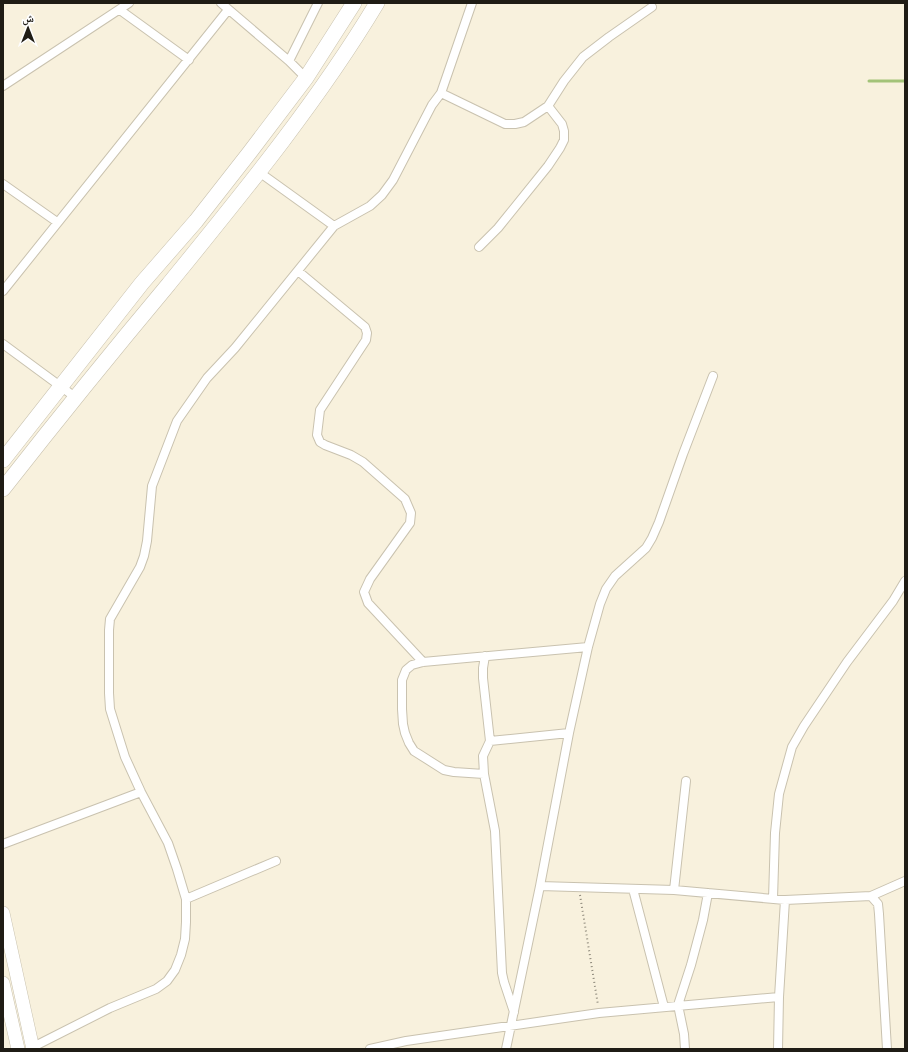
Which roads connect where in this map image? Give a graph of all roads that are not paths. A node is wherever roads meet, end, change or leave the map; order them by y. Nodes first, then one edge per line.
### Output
1 (129, 3) edge
2 (221, 3) edge
3 (318, 3) edge
4 (354, 3) edge
5 (378, 3) edge
6 (472, 3) edge
7 (652, 6) dead end
8 (120, 10) junction
9 (228, 10) junction
10 (189, 60) junction
11 (288, 61) junction
12 (306, 78) junction
13 (4, 83) edge
14 (441, 93) junction
15 (548, 106) junction
16 (259, 172) junction
17 (3, 184) edge
18 (58, 222) junction
19 (334, 226) junction
20 (479, 247) dead end
21 (298, 270) junction
22 (3, 291) edge
23 (3, 344) edge
24 (713, 376) dead end
25 (60, 386) junction
26 (75, 397) junction
27 (3, 460) edge
28 (3, 489) edge
29 (905, 581) edge
30 (588, 647) junction
31 (485, 656) junction
32 (423, 662) junction
33 (569, 732) junction
34 (490, 741) junction
35 (484, 774) junction
36 (686, 781) dead end
37 (140, 792) junction
38 (3, 844) edge
39 (276, 861) dead end
40 (905, 881) edge
41 (540, 886) junction
42 (633, 889) junction
43 (674, 890) junction
44 (708, 893) junction
45 (871, 896) junction
46 (186, 899) junction
47 (773, 899) junction
48 (785, 900) junction
49 (3, 913) edge
50 (3, 983) edge
51 (779, 997) junction
52 (678, 1005) junction
53 (664, 1007) junction
54 (514, 1013) junction
55 (511, 1026) junction
56 (33, 1048) edge
57 (18, 1049) edge
58 (370, 1049) edge
59 (506, 1049) edge
60 (685, 1049) edge
61 (778, 1049) edge
62 (887, 1049) edge

1 - 8 street
2 - 9 street
3 - 11 street
4 - 12 highway
5 - 16 highway
6 - 14 street
7 - 15 street
8 - 10 street
8 - 13 street
9 - 10 street
9 - 11 street
10 - 18 street
11 - 12 street
12 - 25 highway
14 - 15 street
14 - 19 street
15 - 20 street
16 - 19 street
16 - 26 highway
17 - 18 street
18 - 22 street
19 - 21 street
21 - 32 street
21 - 37 street
23 - 25 street
24 - 30 street
25 - 26 street
25 - 27 highway
26 - 28 highway
29 - 47 street
30 - 31 street
30 - 33 street
31 - 32 street
31 - 34 street
32 - 35 street
33 - 34 street
33 - 41 street
34 - 35 street
35 - 54 street
36 - 43 street
37 - 38 street
37 - 46 street
39 - 46 street
40 - 45 street
41 - 42 street
41 - 54 street
42 - 43 street
42 - 53 street
43 - 44 street
44 - 47 street
44 - 52 street
45 - 48 street
45 - 62 street
46 - 56 street
47 - 48 street
48 - 51 street
49 - 56 main road
50 - 57 main road
51 - 52 street
51 - 61 street
52 - 53 street
52 - 60 street
53 - 55 street
54 - 55 street
55 - 58 street
55 - 59 street

